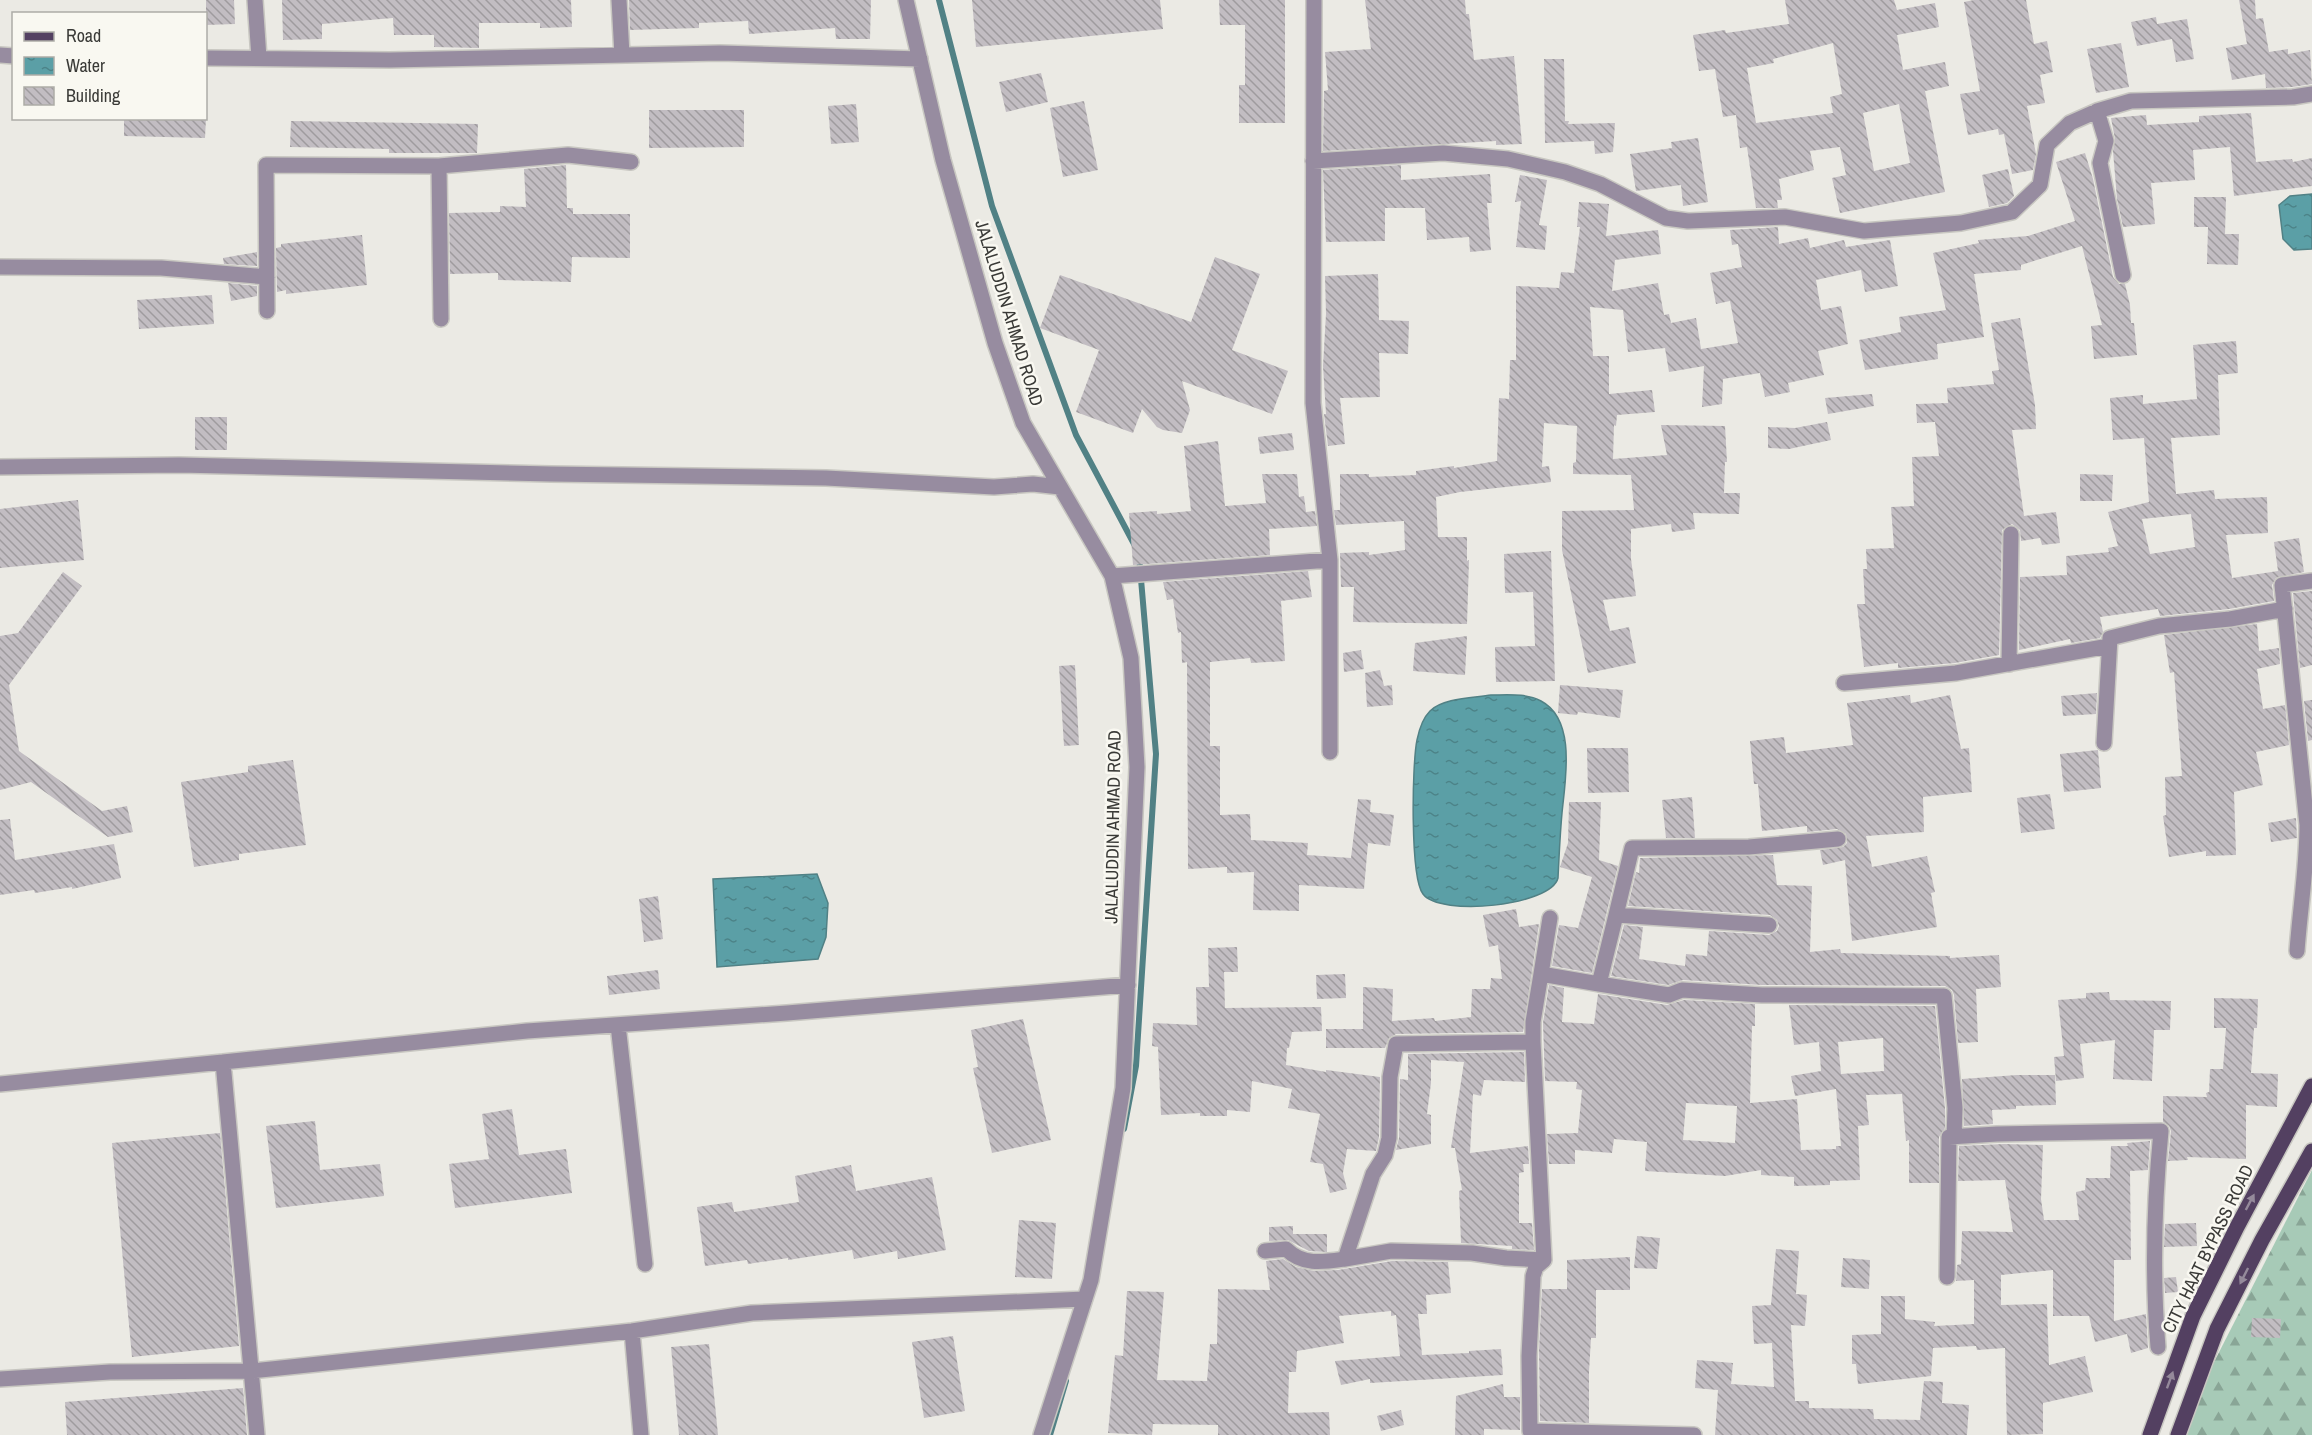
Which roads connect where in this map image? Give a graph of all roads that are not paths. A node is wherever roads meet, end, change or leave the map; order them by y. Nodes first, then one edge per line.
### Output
1 (255, 0) edge
2 (620, 0) edge
3 (906, 0) edge
4 (1314, 0) edge
5 (622, 55) junction
6 (207, 58) edge
7 (259, 58) junction
8 (920, 58) junction
9 (2312, 94) edge
10 (2097, 111) junction
11 (1312, 161) junction
12 (631, 162) dead end
13 (439, 166) junction
14 (0, 267) edge
15 (2124, 275) dead end
16 (267, 277) junction
17 (267, 311) dead end
18 (441, 320) dead end
19 (0, 467) edge
20 (1060, 487) junction
21 (2011, 534) dead end
22 (1330, 560) junction
23 (1112, 576) junction
24 (2312, 581) edge
25 (2285, 609) junction
26 (2109, 646) junction
27 (2009, 664) junction
28 (1844, 683) dead end
29 (2104, 743) dead end
30 (1330, 752) dead end
31 (1838, 839) dead end
32 (1616, 915) junction
33 (1550, 918) dead end
34 (1769, 925) dead end
35 (2297, 951) dead end
36 (1541, 974) junction
37 (1599, 984) junction
38 (1128, 985) junction
39 (618, 1025) junction
40 (1533, 1042) junction
41 (222, 1062) junction
42 (0, 1084) edge
43 (2312, 1086) edge
44 (1954, 1137) junction
45 (2312, 1151) edge
46 (1265, 1251) dead end
47 (1345, 1259) junction
48 (1544, 1260) junction
49 (645, 1264) dead end
50 (1947, 1277) dead end
51 (1085, 1299) junction
52 (632, 1331) junction
53 (2158, 1347) dead end
54 (251, 1371) junction
55 (0, 1379) edge
56 (257, 1435) edge
57 (641, 1435) edge
58 (1041, 1435) edge
59 (1694, 1435) edge
60 (2150, 1435) edge
61 (2178, 1435) edge

1 - 7 street
2 - 5 street
3 - 8 street, JALALUDDIN AHMAD ROAD
4 - 11 street
5 - 7 street
5 - 8 street
6 - 7 street
8 - 20 street, JALALUDDIN AHMAD ROAD
9 - 10 street
10 - 11 street
10 - 15 street
11 - 22 street
12 - 13 street
13 - 16 street
13 - 18 street
14 - 16 street
16 - 17 street
19 - 20 street
20 - 23 street, JALALUDDIN AHMAD ROAD
21 - 27 street
22 - 23 street
22 - 30 street
23 - 38 street, JALALUDDIN AHMAD ROAD
24 - 25 street
25 - 26 street
25 - 35 street
26 - 27 street
26 - 29 street
27 - 28 street
31 - 32 street
32 - 34 street
32 - 37 street
33 - 36 street
36 - 37 street
36 - 40 street
37 - 44 street
38 - 39 street
38 - 51 street, JALALUDDIN AHMAD ROAD
39 - 41 street
39 - 49 street
40 - 47 street
40 - 48 street
41 - 42 street
41 - 54 street
60 -> 43 main road, CITY HAAT BYPASS ROAD
44 - 50 street
44 - 53 street
45 -> 61 main road
46 - 47 street
47 - 48 street
48 - 59 street
51 - 52 street
51 - 58 street, JALALUDDIN AHMAD ROAD
52 - 54 street
52 - 57 street
54 - 55 street
54 - 56 street

